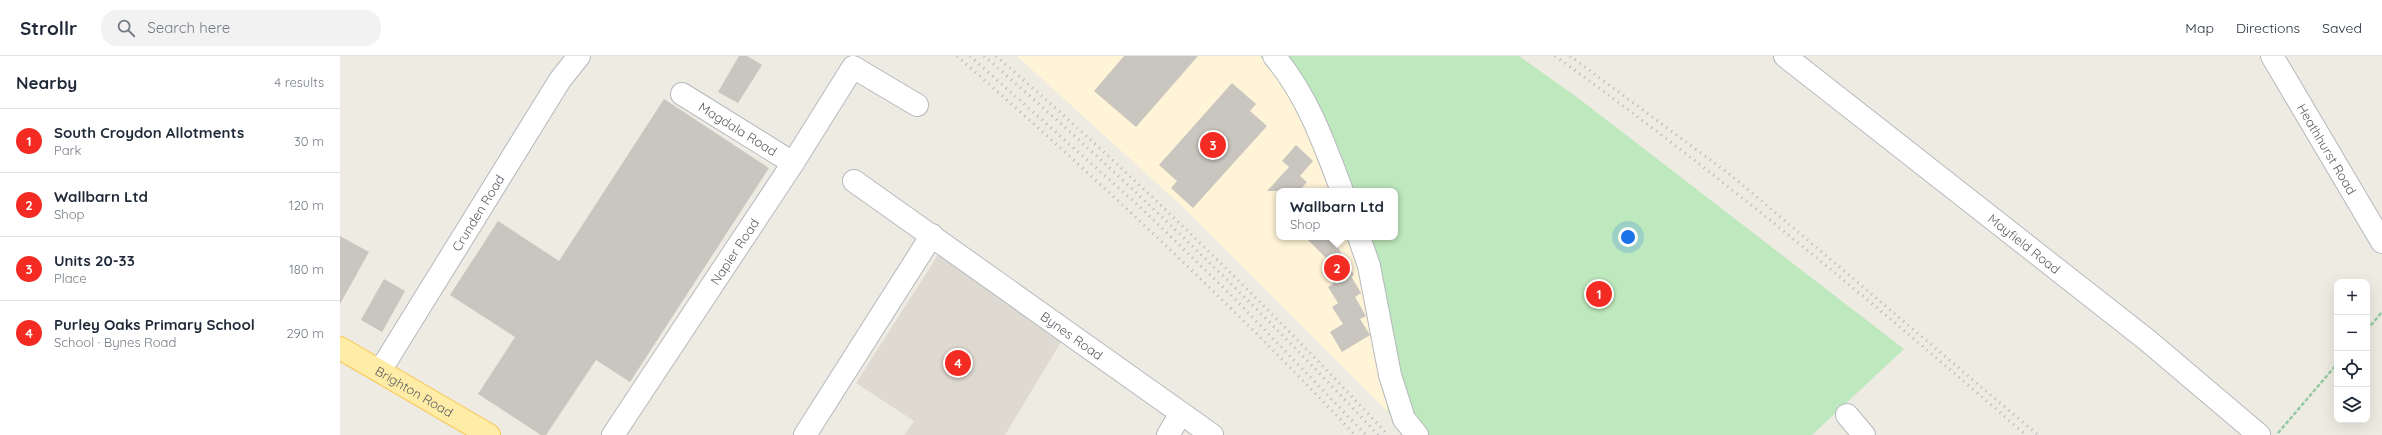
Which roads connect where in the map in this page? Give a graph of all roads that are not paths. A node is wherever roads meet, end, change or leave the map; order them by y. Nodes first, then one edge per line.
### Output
1 (579, 56) edge
2 (1274, 56) edge
3 (1786, 56) edge
4 (2272, 56) edge
5 (682, 94) dead end
6 (917, 106) dead end
7 (793, 163) junction
8 (854, 181) dead end
9 (1341, 188) edge
10 (932, 235) junction
11 (1360, 240) edge
12 (2382, 242) edge
13 (340, 348) edge
14 (380, 371) junction
15 (1181, 413) junction
16 (1847, 415) dead end
17 (489, 435) edge
18 (613, 435) edge
19 (805, 435) edge
20 (1168, 435) edge
21 (1212, 435) edge
22 (1417, 435) edge
23 (1864, 435) edge
24 (2259, 435) edge

1 - 14 street, Crunden Road
2 - 9 street
3 - 24 street, Mayfield Road
4 - 12 street, Heathhurst Road
5 - 7 street, Magdala Road
6 - 7 street, Napier Road
7 - 18 street, Napier Road
8 - 10 street, Bynes Road
10 - 15 street, Bynes Road
10 - 19 street
11 - 22 street
13 - 14 main road, Brighton Road
14 - 17 main road, Brighton Road
15 - 20 street
15 - 21 street, Bynes Road
16 - 23 street

